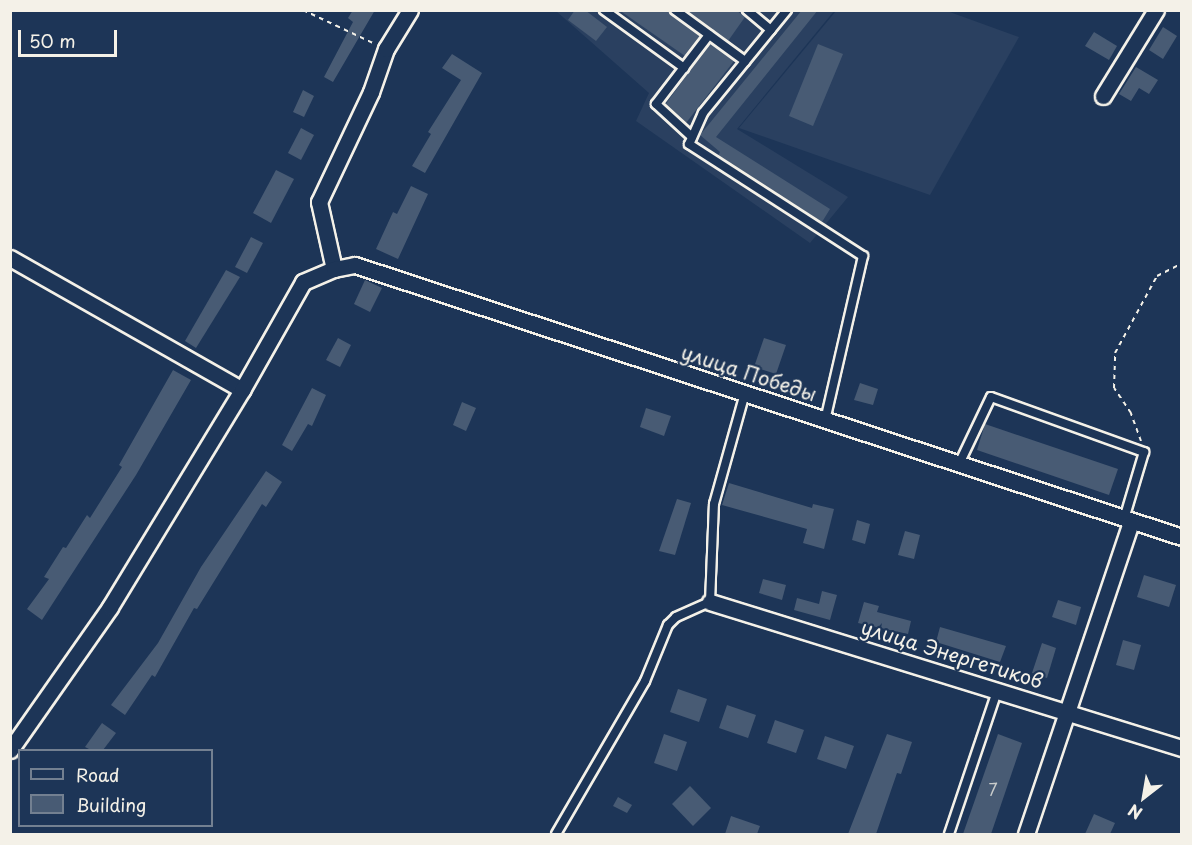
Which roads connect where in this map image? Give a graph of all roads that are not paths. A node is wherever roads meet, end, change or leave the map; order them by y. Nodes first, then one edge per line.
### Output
1 (410, 10) edge
2 (604, 10) edge
3 (675, 10) edge
4 (747, 10) edge
5 (787, 10) edge
6 (1156, 10) edge
7 (771, 30) junction
8 (709, 35) junction
9 (745, 62) junction
10 (684, 68) junction
11 (1103, 96) dead end
12 (692, 137) junction
13 (10, 258) edge
14 (334, 269) junction
15 (242, 390) junction
16 (745, 393) junction
17 (825, 420) junction
18 (959, 464) junction
19 (1127, 520) junction
20 (1182, 537) edge
21 (710, 602) junction
22 (997, 690) junction
23 (1066, 712) junction
24 (1182, 748) edge
25 (10, 750) edge
26 (556, 834) edge
27 (949, 834) edge
28 (1026, 834) edge

1 - 14 street
2 - 10 lane
3 - 8 lane
4 - 7 lane
5 - 7 lane
6 - 11 street
7 - 9 lane
8 - 9 lane
8 - 10 lane
9 - 12 lane
10 - 12 lane
12 - 17 lane
13 - 15 street
14 - 15 street, улица Победы
14 - 16 street, улица Победы
15 - 25 street
16 - 17 street, улица Победы
16 - 21 lane
17 - 18 street, улица Победы
18 - 19 street, улица Победы
18 - 19 lane
19 - 20 street, улица Победы
19 - 23 street
21 - 22 street, улица Энергетиков
21 - 26 lane
22 - 23 street, улица Энергетиков
22 - 27 lane
23 - 24 street, улица Энергетиков
23 - 28 street

